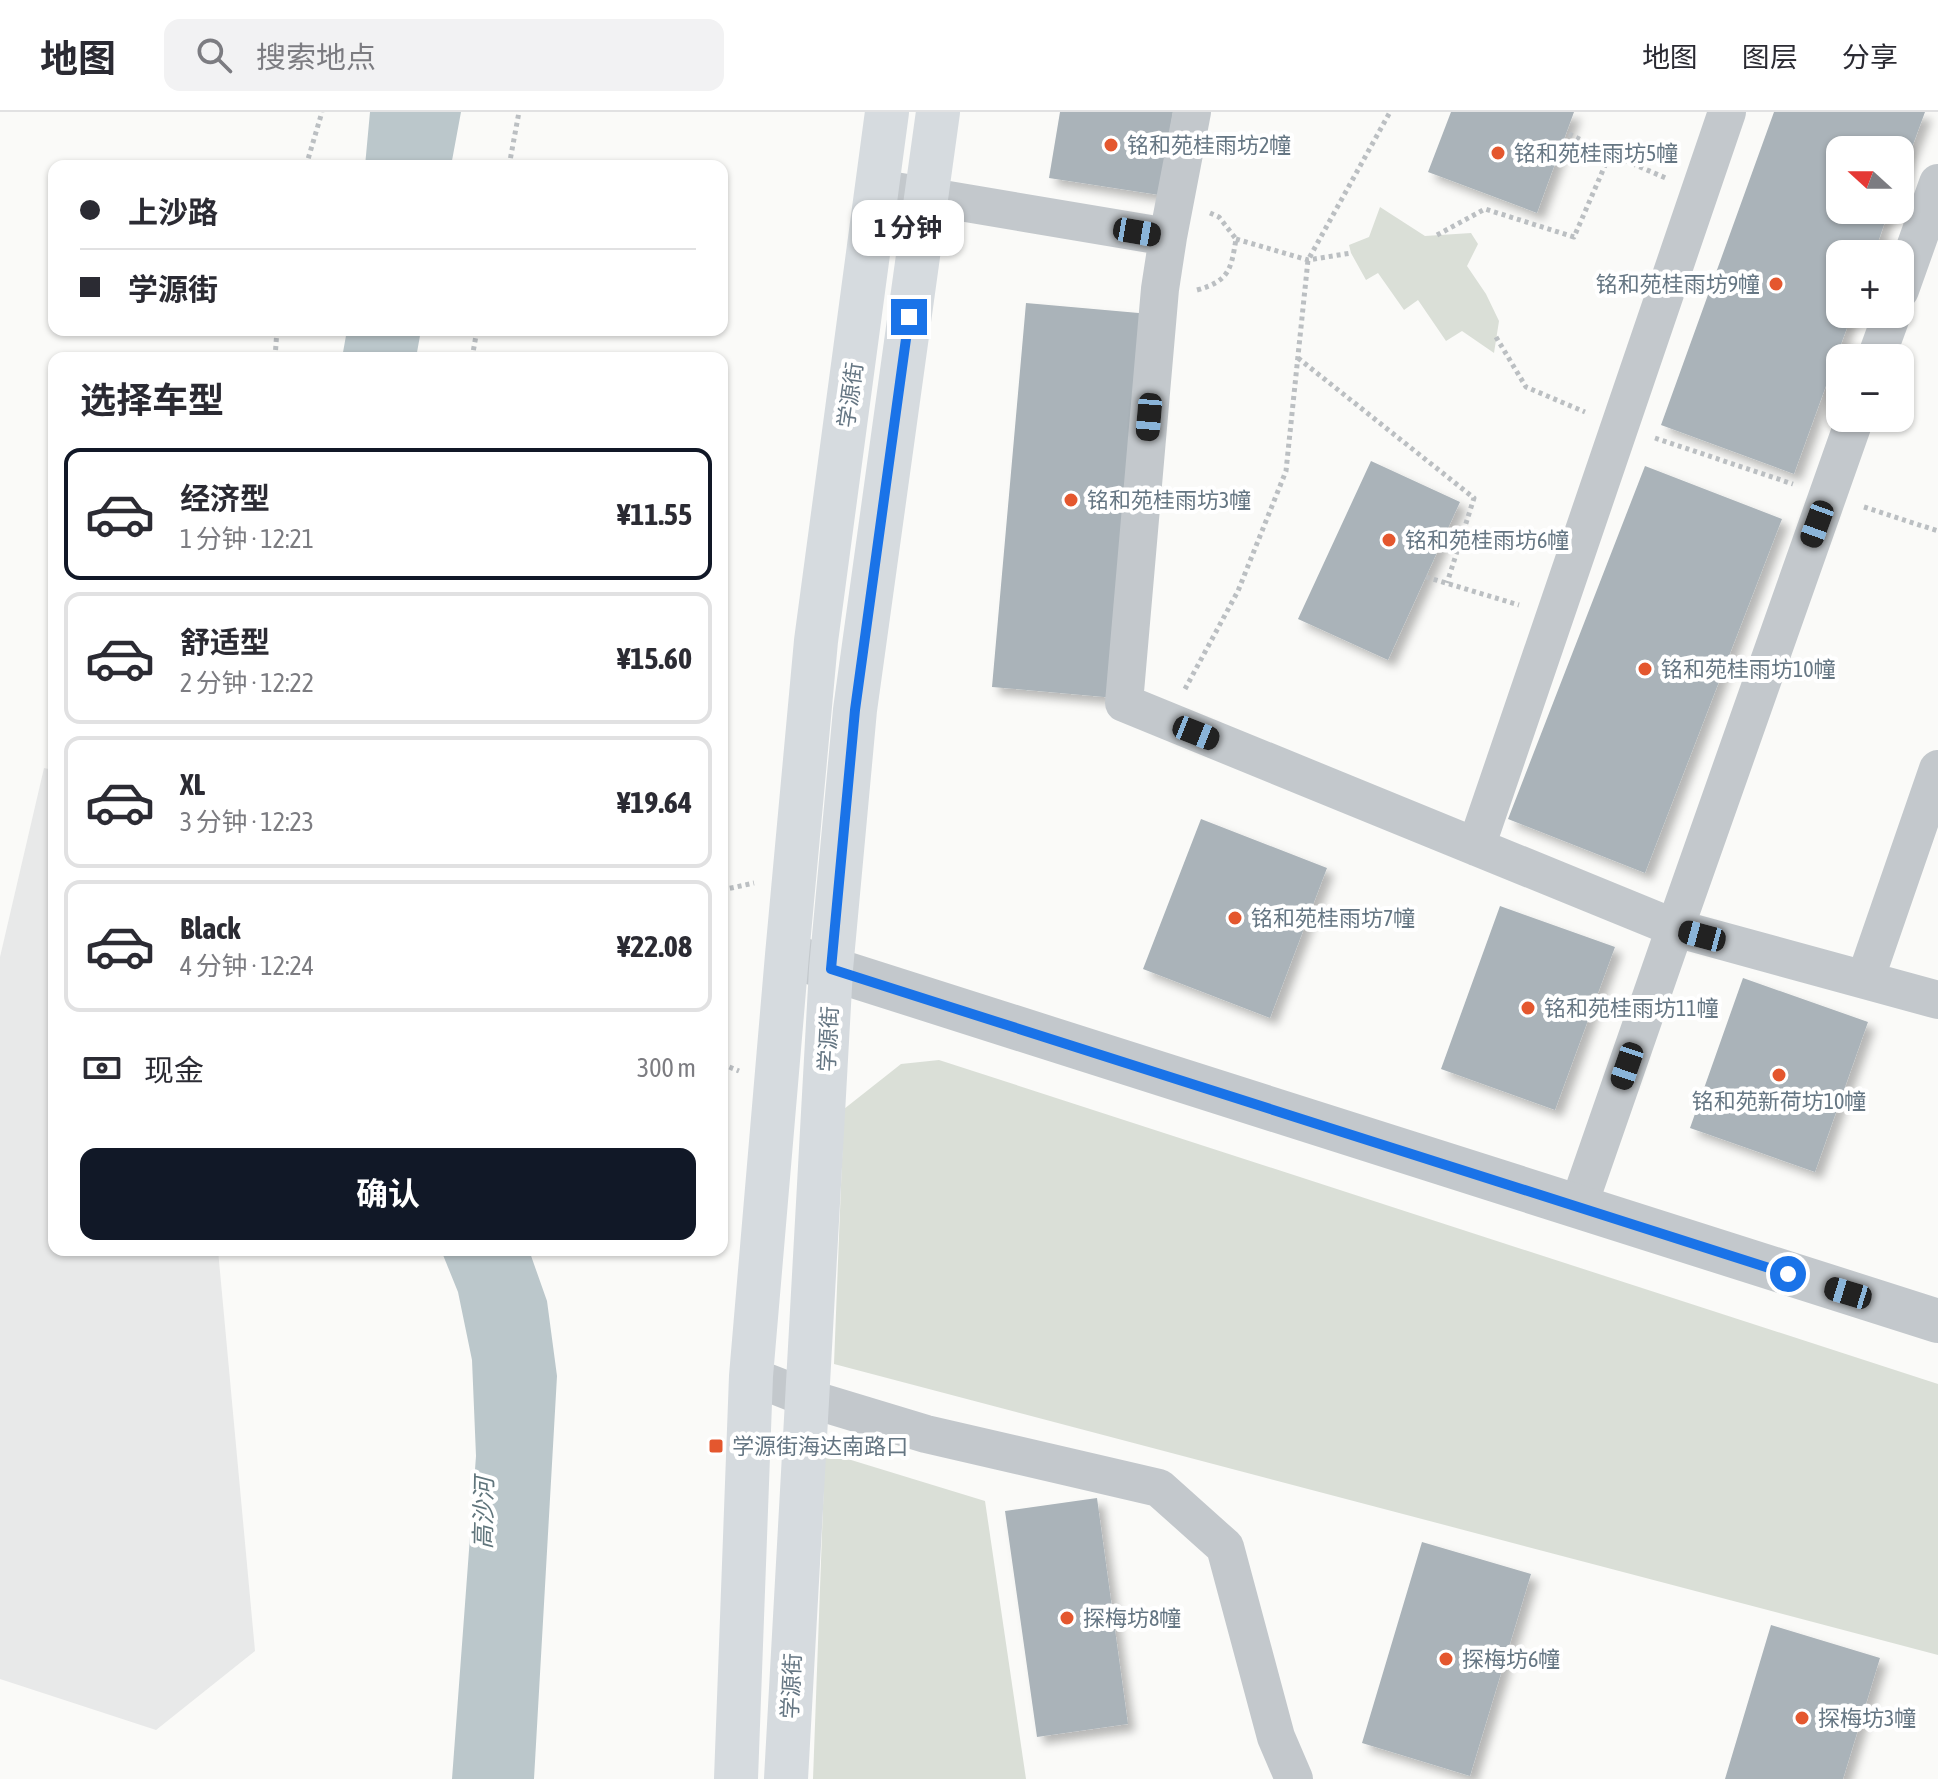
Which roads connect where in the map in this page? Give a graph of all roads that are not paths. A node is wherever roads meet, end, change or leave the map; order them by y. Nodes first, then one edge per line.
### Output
1 (887, 112) edge
2 (938, 112) edge
3 (1192, 112) edge
4 (1727, 112) edge
5 (1938, 183) edge
6 (877, 188) junction
7 (925, 196) junction
8 (1168, 237) junction
9 (1914, 251) edge
10 (1850, 432) edge
11 (1938, 769) edge
12 (1476, 847) junction
13 (1675, 928) junction
14 (787, 955) junction
15 (831, 969) junction
16 (1865, 980) junction
17 (1938, 1000) edge
18 (1578, 1207) junction
19 (1938, 1321) edge
20 (751, 1376) junction
21 (807, 1398) junction
22 (736, 1779) edge
23 (786, 1779) edge
24 (1294, 1779) edge

1 - 6 main road, 学源街
2 - 7 main road, 学源街
3 - 8 street
4 - 12 street
5 - 9 street
6 - 7 street
6 - 14 main road, 学源街
7 - 8 street
7 - 15 main road, 学源街
8 - 12 street
10 - 13 street
11 - 16 street
12 - 13 street
13 - 16 street
13 - 18 street
14 - 15 street
14 - 20 main road, 学源街
15 - 18 street
15 - 21 main road, 学源街
16 - 17 street
18 - 19 street
20 - 21 street
20 - 22 main road, 学源街
21 - 23 main road, 学源街
21 - 24 street

